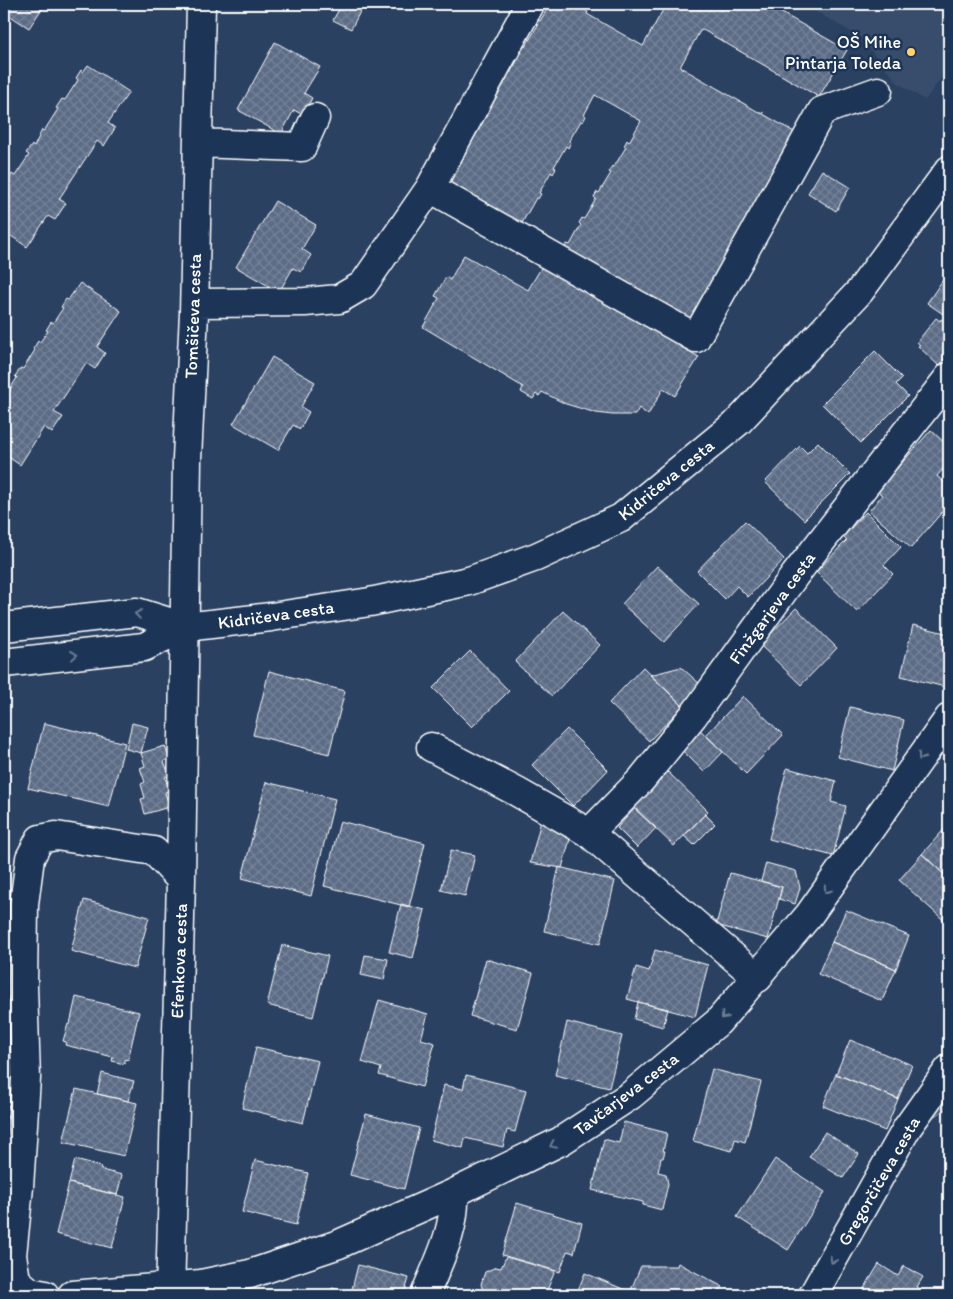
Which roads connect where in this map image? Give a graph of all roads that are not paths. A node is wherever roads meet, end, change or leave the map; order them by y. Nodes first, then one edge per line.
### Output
1 (202, 4) edge
2 (530, 4) edge
3 (878, 91) dead end
4 (315, 118) dead end
5 (198, 143) junction
6 (949, 170) edge
7 (430, 188) junction
8 (194, 302) junction
9 (949, 377) edge
10 (4, 627) edge
11 (185, 627) junction
12 (4, 663) edge
13 (949, 718) edge
14 (431, 747) dead end
15 (589, 833) junction
16 (181, 880) junction
17 (758, 978) junction
18 (949, 1069) edge
19 (454, 1193) junction
20 (170, 1290) edge
21 (45, 1295) edge
22 (72, 1295) edge
23 (425, 1295) edge
24 (813, 1295) edge

1 - 5 street, Tomšičeva cesta
2 - 7 street
3 - 7 street
4 - 5 street
5 - 8 street, Tomšičeva cesta
6 - 11 street, Kidričeva cesta
7 - 8 street
8 - 11 street, Tomšičeva cesta
9 - 15 street, Finžgarjeva cesta
11 -> 10 street, Kidričeva cesta
12 -> 11 street, Kidričeva cesta
11 - 16 street, Efenkova cesta
13 -> 17 street, Tavčarjeva cesta
14 - 15 street
15 - 17 street
16 - 20 street, Efenkova cesta
16 - 21 street
17 -> 19 street, Tavčarjeva cesta
18 -> 24 street, Gregorčičeva cesta
19 - 20 street, Tavčarjeva cesta
19 - 23 street
20 - 22 street, Tavčarjeva cesta

